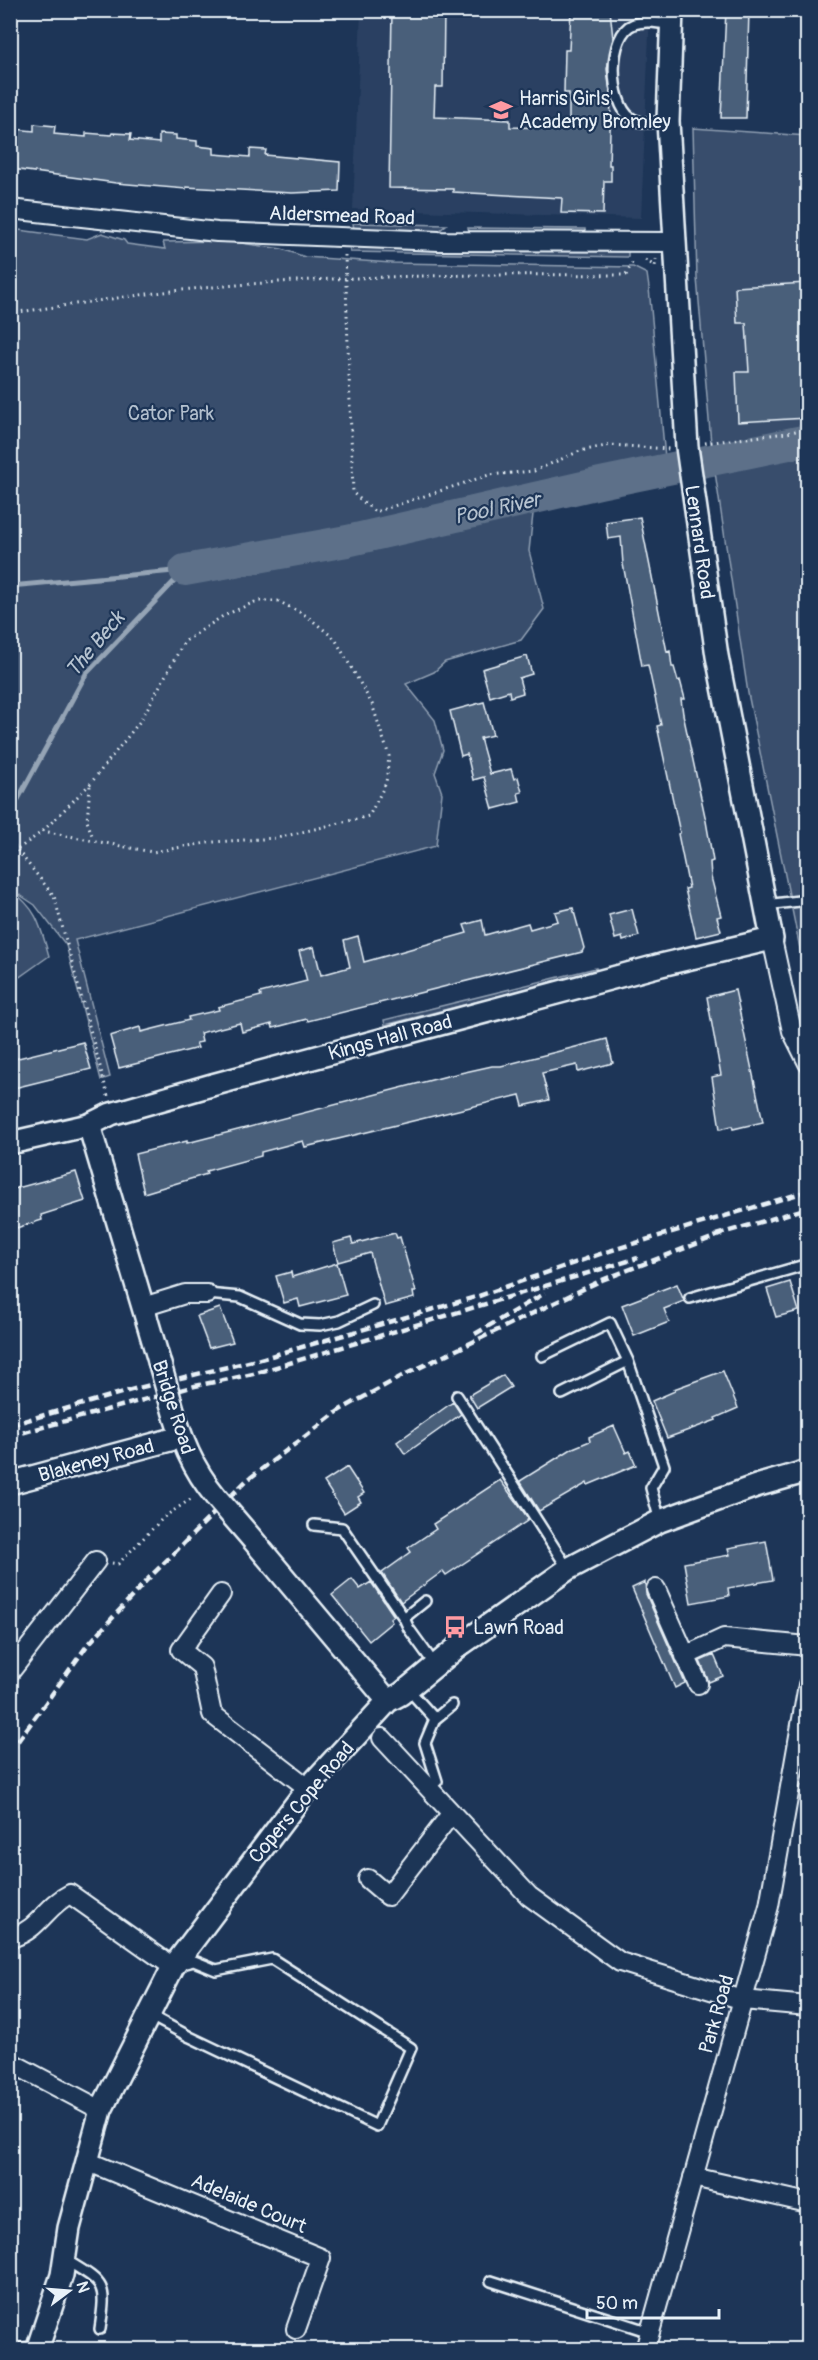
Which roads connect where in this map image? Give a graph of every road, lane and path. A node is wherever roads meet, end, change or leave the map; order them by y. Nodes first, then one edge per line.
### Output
1 (672, 18) edge
2 (668, 121) junction
3 (10, 209) edge
4 (346, 238) junction
5 (673, 242) junction
6 (632, 261) dead end
7 (646, 261) dead end
8 (655, 266) dead end
9 (346, 278) junction
10 (10, 313) edge
11 (807, 428) edge
12 (710, 441) dead end
13 (677, 448) junction
14 (90, 784) junction
15 (44, 831) junction
16 (93, 838) junction
17 (10, 841) edge
18 (18, 849) junction
19 (807, 900) edge
20 (765, 905) junction
21 (772, 939) junction
22 (807, 1063) edge
23 (108, 1088) dead end
24 (89, 1125) junction
25 (10, 1143) edge
26 (807, 1264) edge
27 (207, 1294) joint
28 (690, 1298) dead end
29 (373, 1305) dead end
30 (143, 1307) junction
31 (542, 1356) dead end
32 (628, 1361) junction
33 (562, 1394) dead end
34 (457, 1396) dead end
35 (181, 1437) junction
36 (807, 1471) edge
37 (10, 1483) edge
38 (212, 1492) junction
39 (660, 1521) junction
40 (314, 1525) dead end
41 (96, 1561) joint
42 (568, 1569) junction
43 (656, 1589) dead end
44 (221, 1594) dead end
45 (425, 1601) dead end
46 (404, 1618) junction
47 (807, 1646) edge
48 (685, 1656) junction
49 (435, 1665) junction
50 (10, 1672) edge
51 (698, 1684) dead end
52 (807, 1685) edge
53 (406, 1688) junction
54 (388, 1701) junction
55 (452, 1705) dead end
56 (435, 1719) junction
57 (382, 1738) dead end
58 (308, 1788) junction
59 (429, 1788) junction
60 (451, 1814) junction
61 (368, 1879) dead end
62 (10, 1936) edge
63 (173, 1967) junction
64 (743, 2000) junction
65 (807, 2006) edge
66 (149, 2015) junction
67 (10, 2062) edge
68 (102, 2110) junction
69 (89, 2162) junction
70 (693, 2177) junction
71 (807, 2204) edge
72 (64, 2259) junction
73 (491, 2281) dead end
74 (100, 2329) dead end
75 (296, 2329) dead end
76 (647, 2341) edge
77 (37, 2348) edge
78 (10, 2349) edge

1 - 2 street, Lennard Road
1 - 2 lane
2 - 5 street, Lennard Road
3 - 4 street, Aldersmead Road
4 - 5 street, Aldersmead Road
4 - 9 path
5 - 13 street, Lennard Road
6 - 9 path
7 - 8 path
9 - 10 path
9 - 13 path
11 - 12 path
13 - 20 street, Lennard Road
14 - 15 path
14 - 16 path
14 - 16 path
15 - 16 path
15 - 18 path
17 - 18 path
18 - 23 path
19 - 20 lane
20 - 21 street, Lennard Road
21 - 22 street, Lennard Road
21 - 24 street, Kings Hall Road
24 - 25 street, Kings Hall Road
24 - 30 street, Bridge Road
26 - 28 lane
27 - 29 lane
27 - 30 street
30 - 35 street, Bridge Road, bridge
31 - 32 lane
32 - 33 lane
32 - 39 lane
34 - 42 lane
35 - 37 street, Blakeney Road
35 - 38 street, Bridge Road
36 - 39 street, Copers Cope Road
38 - 41 path
38 - 54 street, Bridge Road, bridge
39 - 42 street, Copers Cope Road
40 - 46 lane
41 - 50 street
42 - 49 street, Copers Cope Road
43 - 48 street
44 - 58 street
45 - 46 lane
46 - 49 lane
47 - 48 street
48 - 51 street
49 - 53 street, Copers Cope Road
52 - 64 street, Park Road
53 - 54 street, Copers Cope Road
53 - 56 lane
54 - 58 street, Copers Cope Road
55 - 56 lane
56 - 59 lane
57 - 59 street
58 - 63 street, Copers Cope Road
59 - 60 street
60 - 61 street
60 - 64 street
62 - 63 street
63 - 66 street, Copers Cope Road
63 - 66 lane
64 - 65 street
64 - 70 street, Park Road
66 - 68 street, Copers Cope Road
67 - 68 street
68 - 69 street, Copers Cope Road
69 - 72 street, Copers Cope Road
69 - 75 street, Adelaide Court
70 - 71 street
70 - 76 street, Park Road
72 - 74 lane
72 - 77 street, Copers Cope Road
73 - 76 lane
77 - 78 lane

